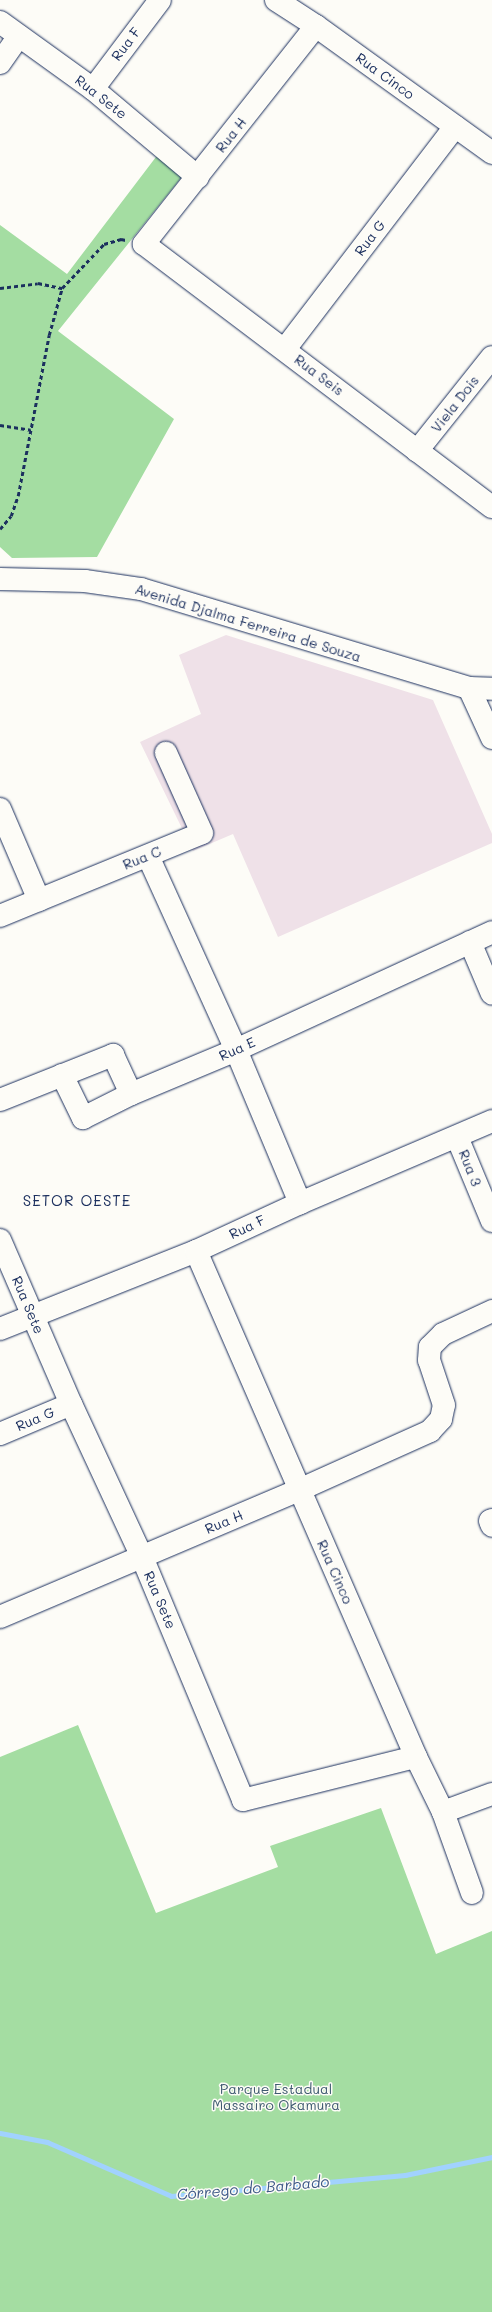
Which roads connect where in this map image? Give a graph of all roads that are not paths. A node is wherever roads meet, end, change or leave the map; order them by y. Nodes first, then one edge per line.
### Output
1 (160, 0) edge
2 (276, 0) edge
3 (0, 22) edge
4 (316, 26) junction
5 (19, 36) junction
6 (0, 63) edge
7 (93, 89) junction
8 (455, 127) junction
9 (492, 153) edge
10 (198, 177) junction
11 (144, 244) joint
12 (285, 350) junction
13 (492, 357) edge
14 (417, 451) junction
15 (492, 507) edge
16 (0, 579) edge
17 (469, 688) junction
18 (492, 689) edge
19 (492, 738) edge
20 (166, 753) dead end
21 (0, 809) edge
22 (148, 856) junction
23 (39, 900) junction
24 (0, 916) edge
25 (492, 932) edge
26 (470, 942) junction
27 (492, 994) edge
28 (236, 1050) junction
29 (62, 1074) junction
30 (131, 1094) junction
31 (0, 1100) edge
32 (492, 1121) edge
33 (457, 1137) junction
34 (300, 1203) junction
35 (492, 1221) edge
36 (0, 1240) edge
37 (196, 1251) junction
38 (492, 1311) edge
39 (33, 1316) junction
40 (0, 1329) edge
41 (71, 1404) junction
42 (0, 1434) edge
43 (299, 1490) junction
44 (142, 1557) junction
45 (0, 1617) edge
46 (416, 1756) junction
47 (492, 1794) edge
48 (443, 1812) junction
49 (472, 1893) dead end

1 - 7 street, Rua F
2 - 4 street, Rua Cinco
3 - 5 street, Rua Sete
4 - 8 street, Rua Cinco
4 - 10 street, Rua H
5 - 6 street
5 - 7 street, Rua Sete
7 - 10 street, Rua Sete
8 - 9 street, Rua Cinco
8 - 12 street, Rua G
10 - 11 street, Rua H
11 - 12 street, Rua Seis
12 - 14 street, Rua Seis
13 - 14 street, Viela Dois
14 - 15 street, Rua Seis
16 - 17 street, Avenida Djalma Ferreira de Souza
17 - 18 street, Avenida Djalma Ferreira de Souza
17 - 19 street
20 - 22 street, Rua C
21 - 23 street
22 - 23 street, Rua C
22 - 28 street
23 - 24 street, Rua C
25 - 26 street, Rua E
26 - 27 street
26 - 28 street, Rua E
28 - 30 street, Rua E
28 - 34 street
29 - 30 street
29 - 30 street, Rua E
29 - 31 street
32 - 33 street, Rua F
33 - 34 street, Rua F
33 - 35 street, Rua 3
34 - 37 street, Rua F
36 - 39 street, Rua Sete
37 - 39 street, Rua F
37 - 43 street, Rua Cinco
38 - 43 street, Rua H
39 - 40 street, Rua F
39 - 41 street, Rua Sete
41 - 42 street, Rua G
41 - 44 street, Rua Sete
43 - 44 street, Rua H
43 - 46 street, Rua Cinco
44 - 45 street, Rua H
44 - 46 street, Rua Sete
46 - 48 street, Rua Cinco
47 - 48 street
48 - 49 street, Rua Cinco

